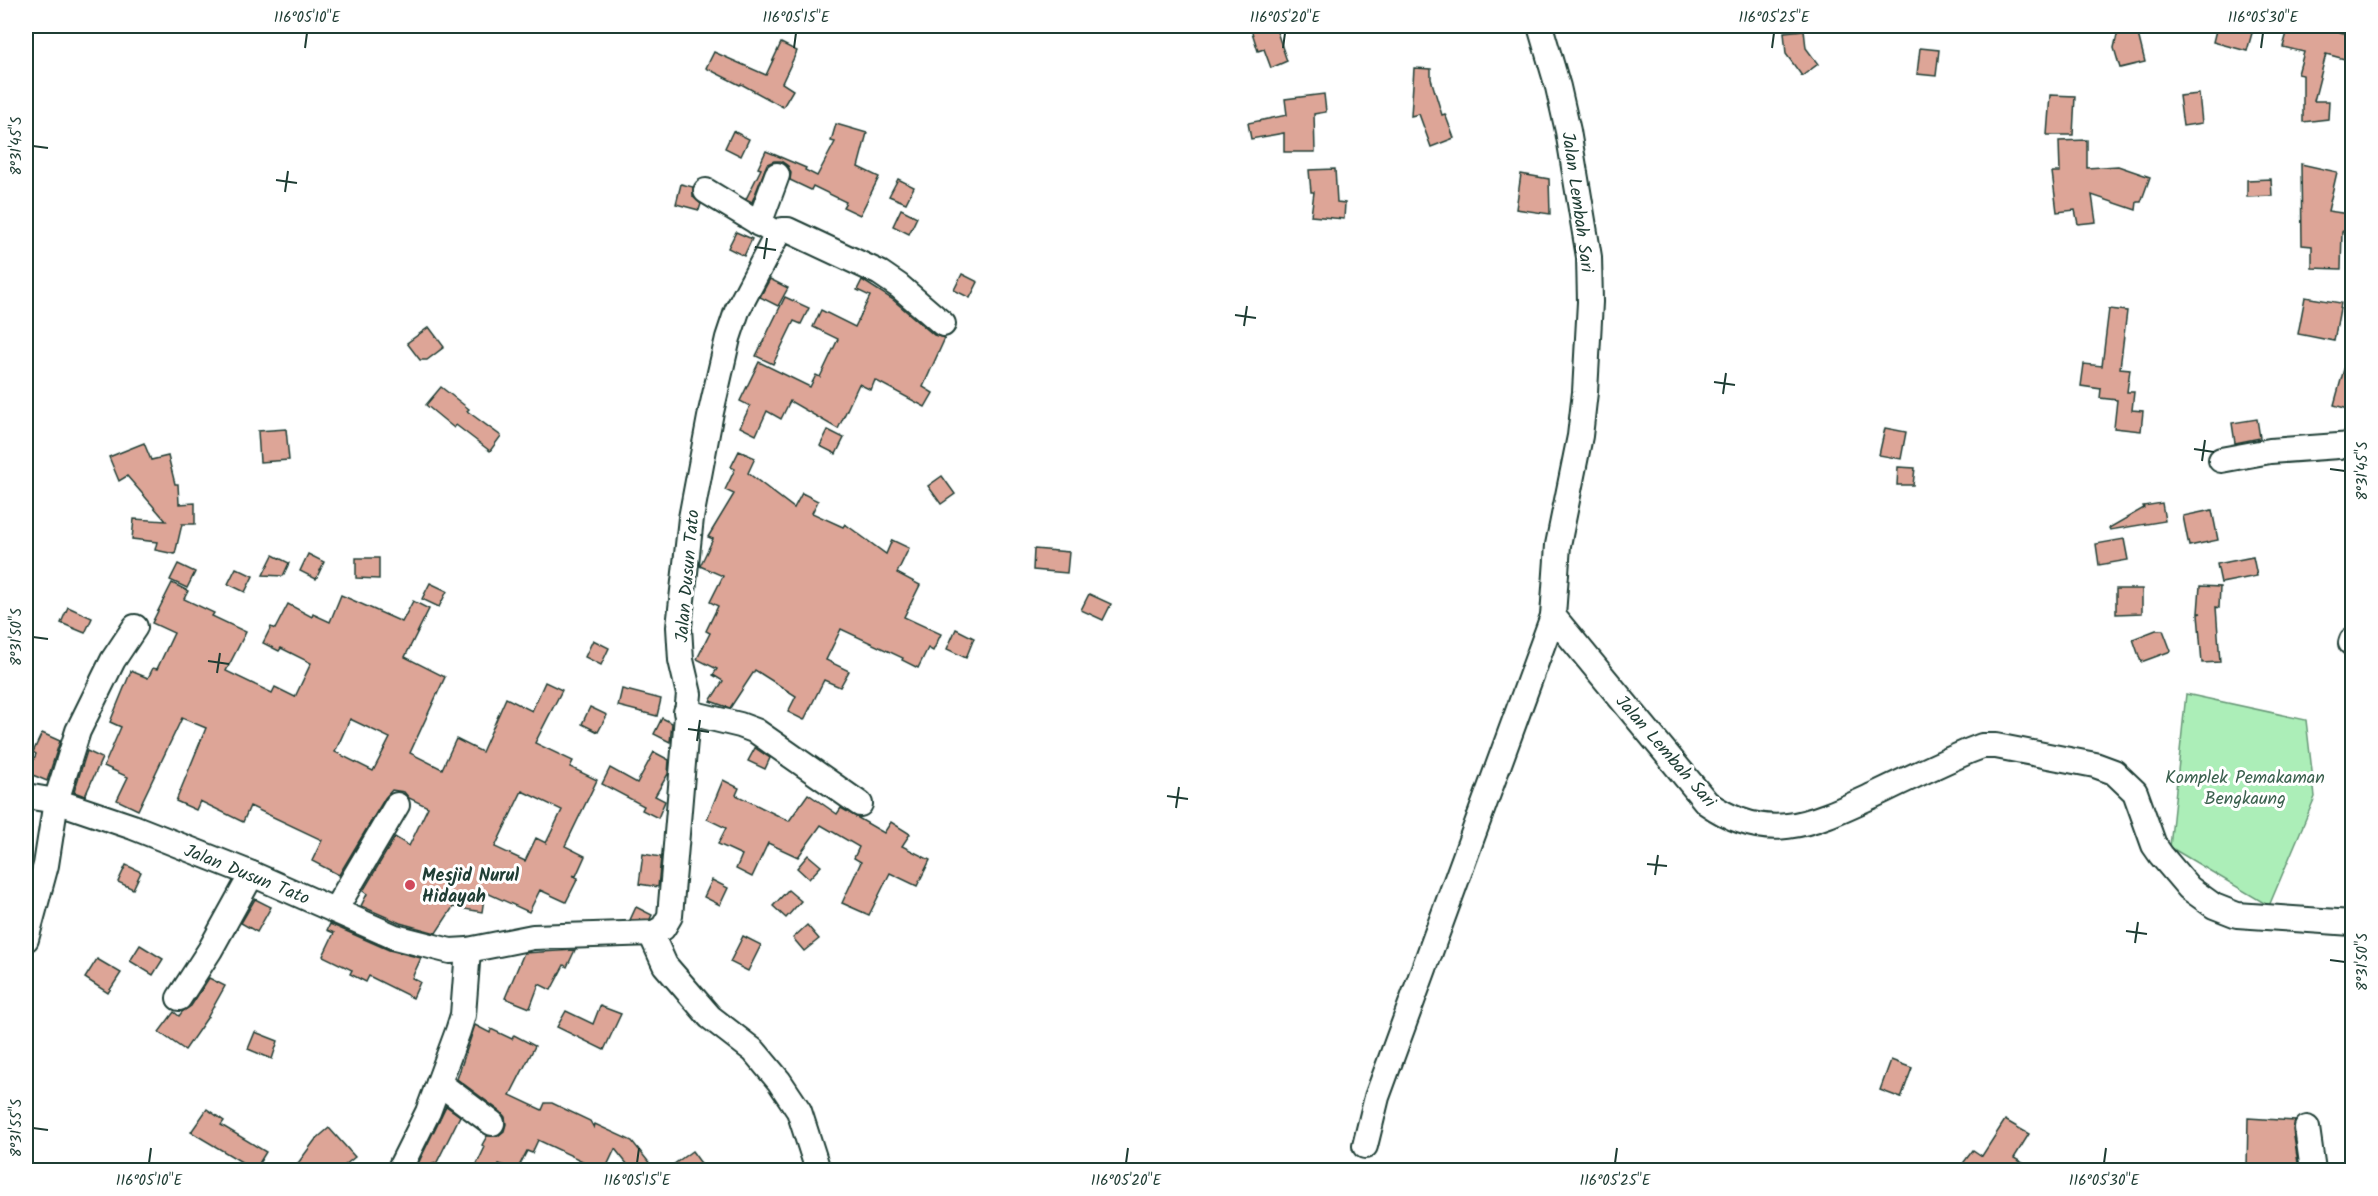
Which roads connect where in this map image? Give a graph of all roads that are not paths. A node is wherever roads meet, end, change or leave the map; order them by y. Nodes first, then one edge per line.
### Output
1 (1540, 26) edge
2 (777, 175) dead end
3 (706, 191) dead end
4 (768, 229) junction
5 (943, 324) dead end
6 (2352, 445) edge
7 (2221, 460) dead end
8 (1553, 616) junction
9 (135, 627) dead end
10 (686, 712) junction
11 (26, 796) edge
12 (56, 801) junction
13 (860, 804) dead end
14 (397, 806) dead end
15 (252, 874) junction
16 (335, 910) junction
17 (2352, 923) edge
18 (651, 934) junction
19 (26, 939) edge
20 (468, 950) junction
21 (179, 998) dead end
22 (439, 1083) junction
23 (492, 1122) dead end
24 (2307, 1128) dead end
25 (1365, 1146) dead end
26 (399, 1170) edge
27 (818, 1170) edge
28 (2313, 1170) edge

1 - 8 street, Jalan Lembah Sari
2 - 4 street, Jalan Dusun Tato
3 - 4 street
4 - 5 street
4 - 10 street, Jalan Dusun Tato
6 - 7 street
8 - 17 street, Jalan Lembah Sari
8 - 25 street
9 - 12 street
10 - 13 street
10 - 18 street, Jalan Dusun Tato
11 - 12 street, Jalan Dusun Tato
12 - 15 street, Jalan Dusun Tato
12 - 19 street
14 - 16 street
15 - 16 street, Jalan Dusun Tato
15 - 21 street
16 - 20 street, Jalan Dusun Tato
18 - 20 street, Jalan Dusun Tato
18 - 27 street
20 - 22 street
22 - 23 street
22 - 26 street
24 - 28 street

